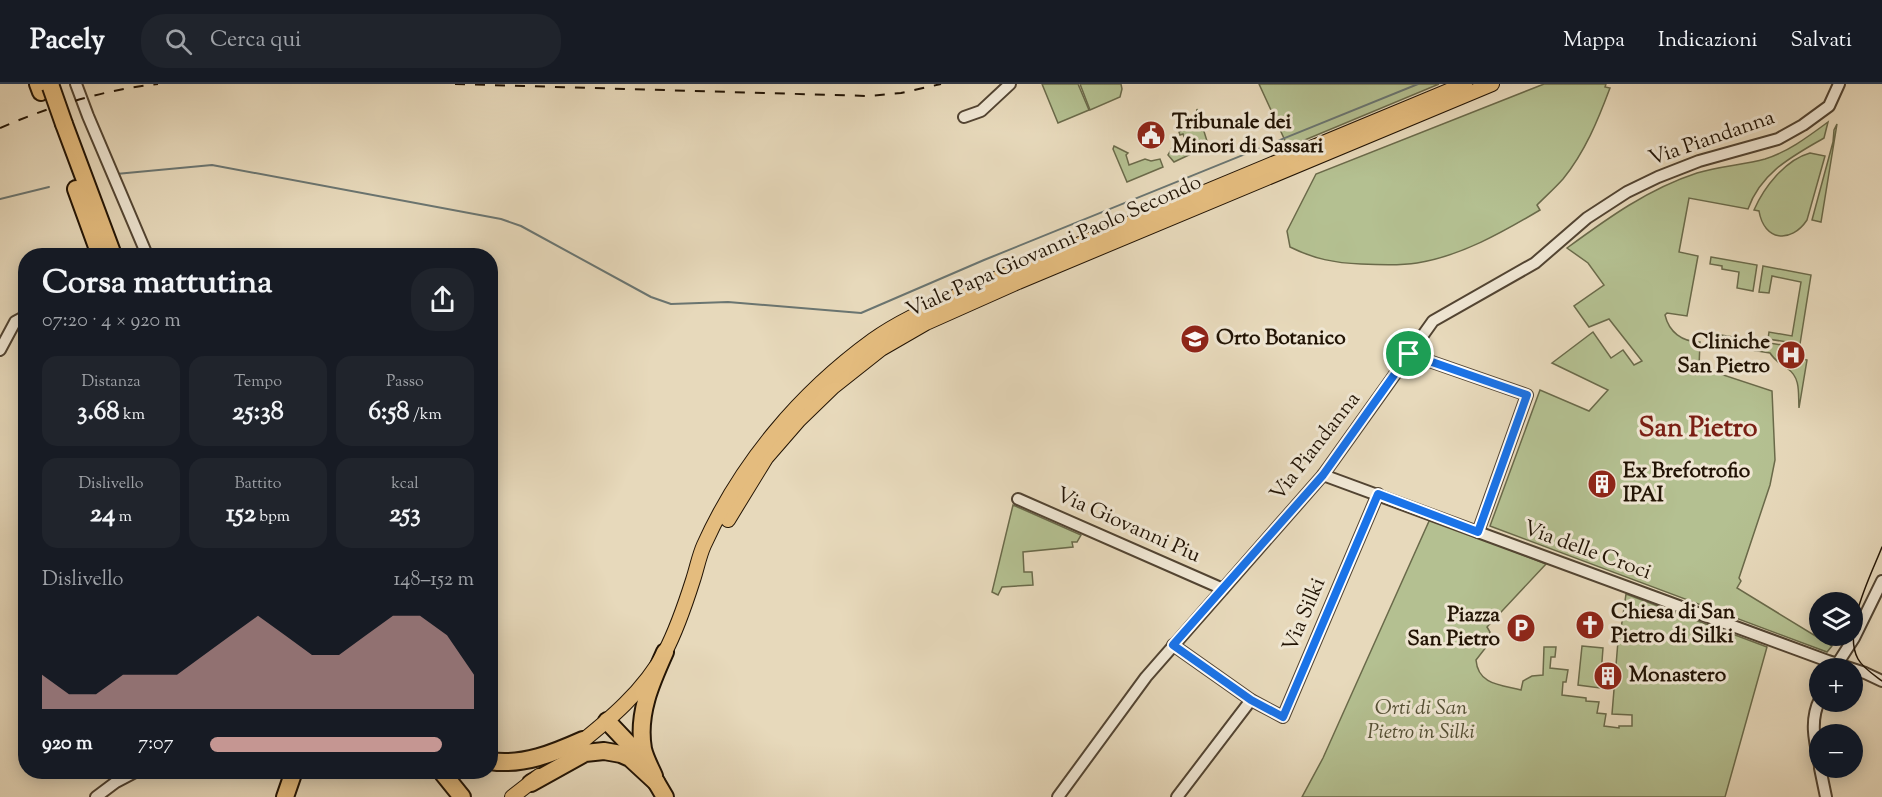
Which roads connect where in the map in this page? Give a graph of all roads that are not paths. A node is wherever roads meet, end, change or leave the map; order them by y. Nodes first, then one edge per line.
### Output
1 (76, 84) edge
2 (1010, 84) edge
3 (1466, 84) edge
4 (1492, 84) edge
5 (1839, 84) edge
6 (45, 87) edge
7 (964, 117) dead end
8 (60, 126) junction
9 (98, 248) edge
10 (110, 248) edge
11 (144, 248) edge
12 (18, 320) edge
13 (0, 350) edge
14 (1409, 354) junction
15 (1323, 475) junction
16 (1378, 494) junction
17 (1018, 499) dead end
18 (1478, 532) junction
19 (1882, 581) edge
20 (693, 582) junction
21 (1223, 588) junction
22 (1173, 645) junction
23 (665, 652) junction
24 (1814, 658) edge
25 (1840, 658) edge
26 (1863, 673) edge
27 (1882, 681) edge
28 (1251, 700) junction
29 (607, 721) junction
30 (583, 740) junction
31 (498, 761) edge
32 (1822, 778) edge
33 (122, 779) edge
34 (291, 779) edge
35 (436, 779) edge
36 (447, 779) edge
37 (656, 782) junction
38 (531, 783) junction
39 (96, 797) edge
40 (285, 797) edge
41 (449, 797) edge
42 (462, 797) edge
43 (512, 797) edge
44 (665, 797) edge
45 (1058, 797) edge
46 (1177, 797) edge
47 (1826, 797) edge

1 - 11 street
2 - 7 street
3 - 20 main road, Viale Papa Giovanni Paolo Secondo
4 - 20 main road, Viale Papa Giovanni Paolo Secondo
5 - 14 street, Via Piandanna
6 - 8 highway
8 - 9 highway
8 - 10 highway
12 - 13 street
14 - 15 street, Via Piandanna
14 - 18 street
15 - 16 street, Via delle Croci
15 - 21 street, Via Piandanna
16 - 18 street, Via delle Croci
16 - 28 street, Via Silki
17 - 21 street, Via Giovanni Piu
18 - 24 street, Via delle Croci
19 - 25 street
20 - 23 main road, Viale Papa Giovanni Paolo Secondo
21 - 22 street, Via Piandanna
22 - 28 street, Via Silki
22 - 45 street, Via Piandanna
23 - 29 main road, Viale Papa Giovanni Paolo Secondo
23 - 37 highway
26 - 27 street, Via delle Croci
28 - 46 street
29 - 30 main road, Viale Papa Giovanni Paolo Secondo
29 - 37 highway
30 - 31 highway
30 - 38 main road, Viale Papa Giovanni Paolo Secondo
32 - 47 street
33 - 39 street
34 - 40 highway
35 - 41 highway
36 - 42 highway
37 - 38 highway
37 - 44 highway
38 - 43 main road, Viale Papa Giovanni Paolo Secondo

